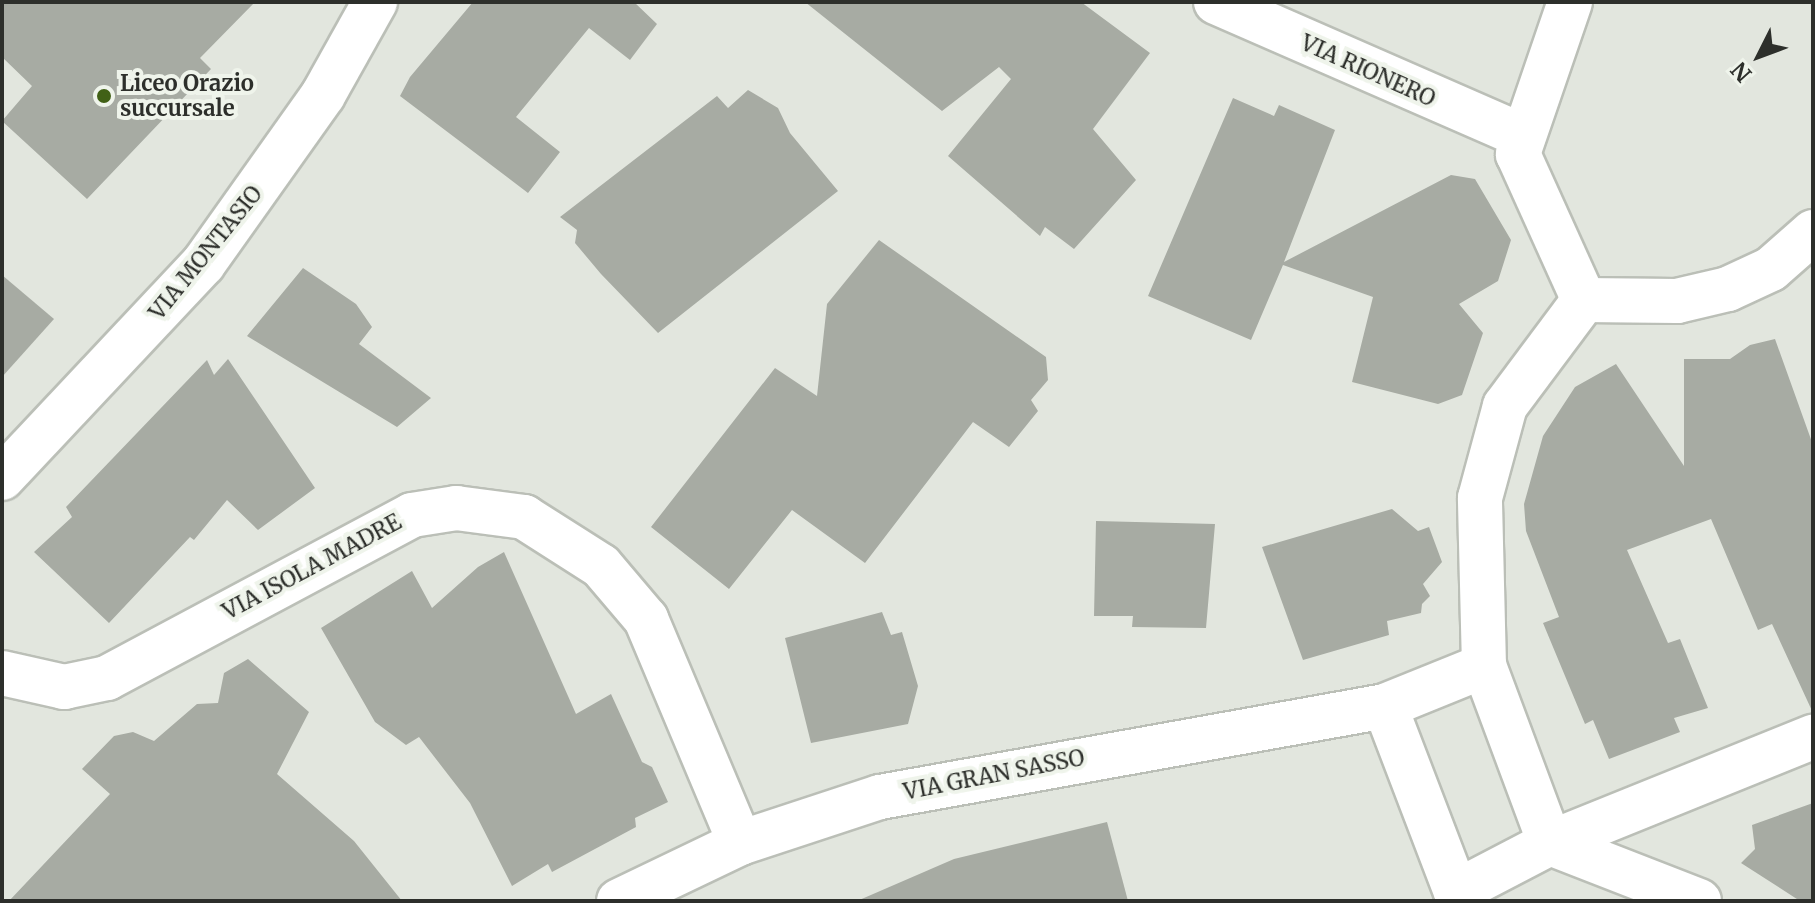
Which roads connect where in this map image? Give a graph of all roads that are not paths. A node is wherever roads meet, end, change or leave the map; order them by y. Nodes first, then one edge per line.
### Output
1 (375, 2) edge
2 (1216, 2) edge
3 (1570, 2) edge
4 (1523, 136) junction
5 (1813, 232) edge
6 (1584, 300) junction
7 (2, 478) edge
8 (1484, 666) junction
9 (2, 673) edge
10 (1385, 706) junction
11 (1813, 737) edge
12 (740, 843) junction
13 (1550, 843) junction
14 (1454, 896) edge
15 (619, 901) edge
16 (1699, 901) edge

1 - 7 street, VIA MONTASIO
2 - 4 street, VIA RIONERO
3 - 4 street
4 - 6 street
5 - 6 street
6 - 8 street
8 - 10 street, VIA GRAN SASSO
8 - 13 street
9 - 12 street, VIA ISOLA MADRE
10 - 12 street, VIA GRAN SASSO
10 - 14 street
11 - 13 street
12 - 15 street, VIA GRAN SASSO
13 - 14 street
13 - 16 street

